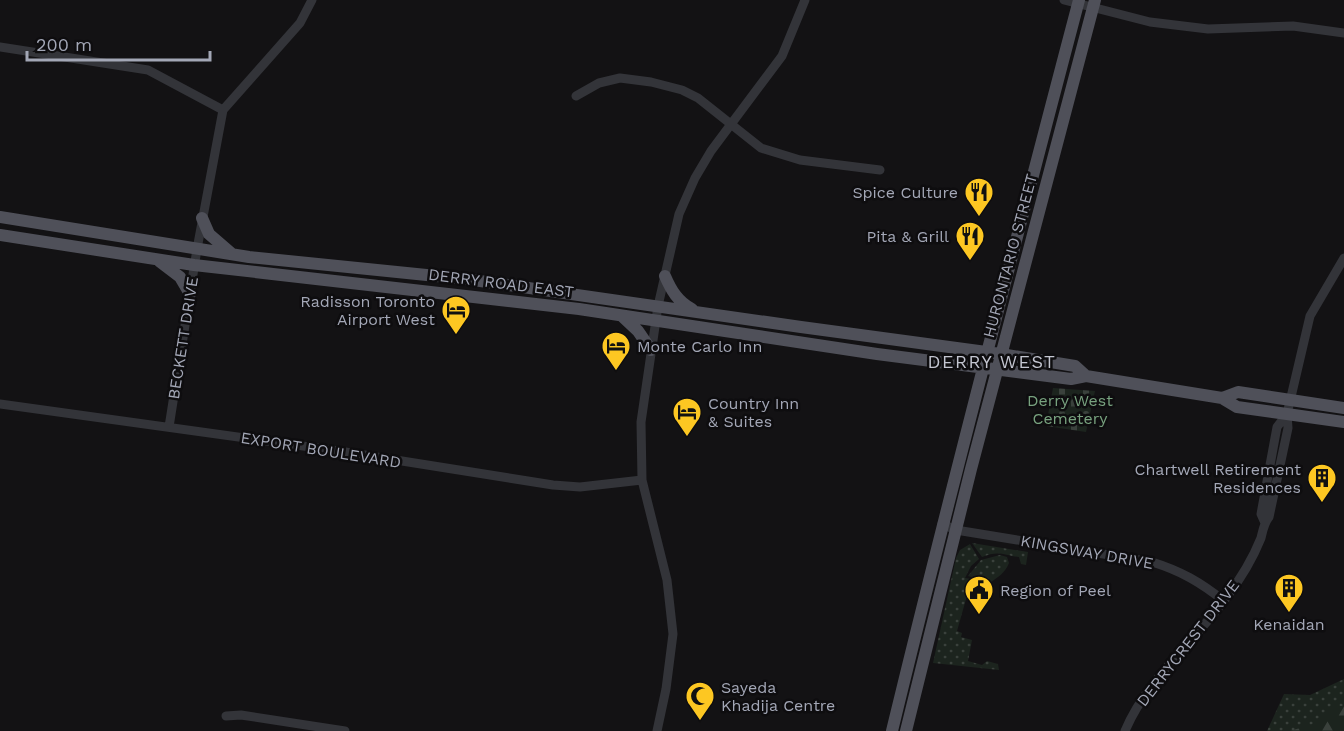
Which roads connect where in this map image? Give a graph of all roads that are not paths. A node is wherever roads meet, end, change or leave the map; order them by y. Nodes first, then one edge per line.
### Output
1 (312, 0) edge
2 (805, 0) edge
3 (1064, 0) edge
4 (1078, 2) edge
5 (1094, 4) edge
6 (1344, 33) edge
7 (0, 47) edge
8 (576, 96) dead end
9 (224, 110) junction
10 (731, 124) junction
11 (880, 170) dead end
12 (0, 217) edge
13 (202, 218) junction
14 (0, 235) edge
15 (196, 249) junction
16 (232, 254) junction
17 (1344, 258) edge
18 (155, 259) junction
19 (277, 260) junction
20 (194, 265) junction
21 (325, 265) junction
22 (276, 274) junction
23 (665, 276) junction
24 (324, 279) junction
25 (543, 290) junction
26 (190, 294) junction
27 (579, 302) junction
28 (541, 304) junction
29 (658, 306) junction
30 (695, 311) junction
31 (621, 316) junction
32 (655, 321) junction
33 (651, 350) junction
34 (987, 352) junction
35 (1001, 354) junction
36 (926, 360) junction
37 (984, 368) junction
38 (997, 369) junction
39 (1086, 376) junction
40 (980, 383) junction
41 (1222, 398) junction
42 (1290, 399) junction
43 (0, 404) edge
44 (1344, 408) edge
45 (1287, 414) junction
46 (1344, 422) edge
47 (169, 427) junction
48 (642, 480) junction
49 (942, 524) junction
50 (957, 530) junction
51 (1224, 601) junction
52 (226, 716) dead end
53 (345, 731) edge
54 (657, 731) edge
55 (891, 731) edge
56 (906, 731) edge
57 (1125, 731) edge

1 - 9 street
2 - 10 street
3 - 4 street
4 - 5 street
4 - 34 main road, HURONTARIO STREET
5 - 6 street
5 - 35 main road, HURONTARIO STREET
7 - 9 street
8 - 10 street
9 - 13 street, BECKETT DRIVE
10 - 11 street
10 - 23 street
12 - 15 main road, DERRY ROAD EAST
13 - 15 street, BECKETT DRIVE
13 - 16 main road
14 - 18 main road, DERRY ROAD EAST
15 - 16 main road, DERRY ROAD EAST
15 - 20 street, BECKETT DRIVE
16 - 19 main road, DERRY ROAD EAST
17 - 42 street, DERRYCREST DRIVE
18 - 20 main road, DERRY ROAD EAST
18 - 26 main road
19 - 21 main road, DERRY ROAD EAST
19 - 22 main road
20 - 22 main road, DERRY ROAD EAST
20 - 26 street, BECKETT DRIVE
21 - 24 main road
21 - 25 main road, DERRY ROAD EAST
22 - 24 main road, DERRY ROAD EAST
23 - 29 street
23 - 30 main road
24 - 28 main road, DERRY ROAD EAST
25 - 27 main road, DERRY ROAD EAST
25 - 28 main road
26 - 47 street, BECKETT DRIVE
27 - 28 main road, DERRY ROAD EAST
27 - 29 main road, DERRY ROAD EAST
27 - 31 main road, DERRY ROAD EAST
29 - 30 main road, DERRY ROAD EAST
29 - 32 street
30 - 34 main road, DERRY ROAD EAST
31 - 32 main road, DERRY ROAD EAST
31 - 33 main road
32 - 33 street
32 - 36 main road, DERRY ROAD EAST
33 - 48 street
34 - 35 main road, DERRY ROAD EAST
34 - 37 main road, HURONTARIO STREET
35 - 38 main road, HURONTARIO STREET
35 - 39 main road, DERRY ROAD EAST
36 - 37 main road, DERRY ROAD EAST
36 - 40 main road
37 - 38 main road, DERRY ROAD EAST
37 - 40 main road, HURONTARIO STREET
38 - 39 main road, DERRY ROAD EAST
38 - 50 main road, HURONTARIO STREET
39 - 41 main road
40 - 49 main road, HURONTARIO STREET
41 - 42 main road
41 - 45 main road
42 - 44 main road
42 - 45 street, DERRYCREST DRIVE
43 - 47 street, EXPORT BOULEVARD
45 - 46 main road
45 - 51 street, DERRYCREST DRIVE
47 - 48 street, EXPORT BOULEVARD
48 - 54 street
49 - 50 street, KINGSWAY DRIVE
49 - 55 main road, HURONTARIO STREET
50 - 51 street, KINGSWAY DRIVE
50 - 56 main road, HURONTARIO STREET
51 - 57 street, DERRYCREST DRIVE
52 - 53 street

